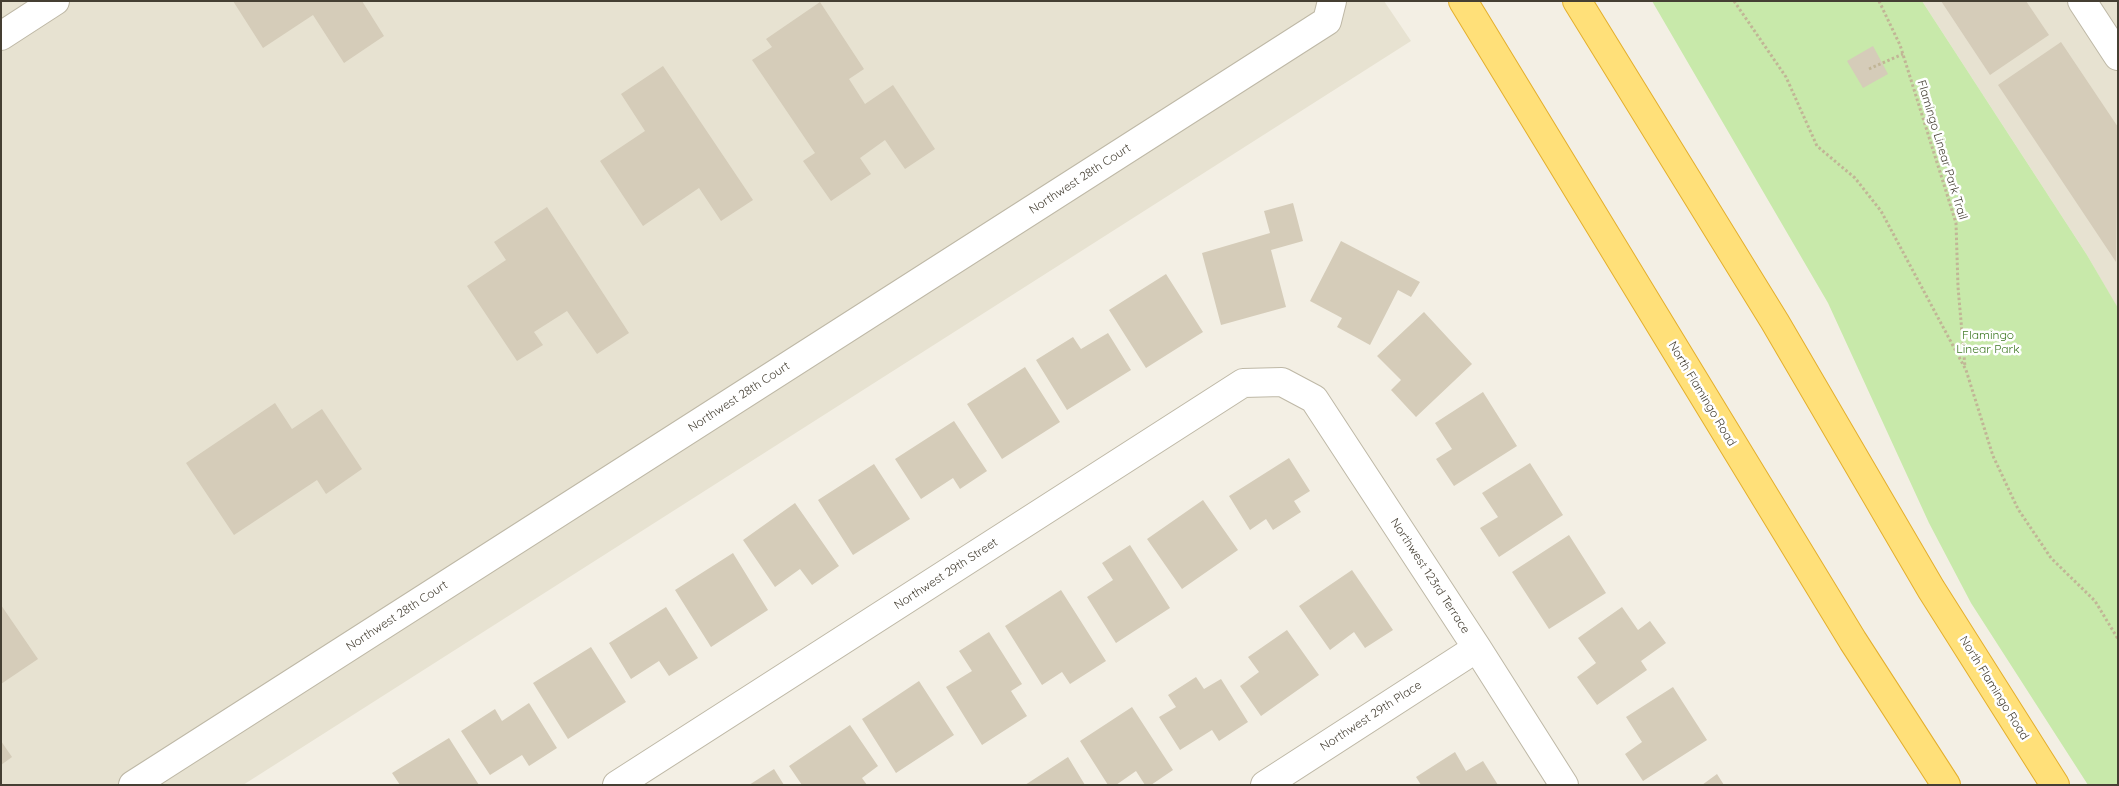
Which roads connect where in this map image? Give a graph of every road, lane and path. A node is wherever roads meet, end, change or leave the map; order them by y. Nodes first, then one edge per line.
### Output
1 (55, 1) edge
2 (1332, 1) edge
3 (1463, 1) edge
4 (1577, 1) edge
5 (1734, 1) edge
6 (1879, 1) edge
7 (2082, 1) edge
8 (1, 36) edge
9 (1903, 54) junction
10 (2118, 56) edge
11 (1869, 69) dead end
12 (1966, 370) junction
13 (1282, 382) joint
14 (2118, 639) edge
15 (1477, 648) junction
16 (133, 785) edge
17 (617, 785) edge
18 (1264, 785) edge
19 (1564, 785) edge
20 (1946, 785) edge
21 (2055, 785) edge

1 - 8 street
2 - 16 street, Northwest 28th Court
3 - 20 highway, North Flamingo Road
4 - 21 highway, North Flamingo Road
5 - 12 path, Flamingo Linear Park Trail
6 - 9 path, Flamingo Linear Park Trail
7 - 10 street
9 - 11 path
9 - 12 path, Flamingo Linear Park Trail
12 - 14 path, Flamingo Linear Park Trail
13 - 15 street, Northwest 123rd Terrace
13 - 17 street, Northwest 29th Street
15 - 18 street, Northwest 29th Place
15 - 19 street, Northwest 123rd Terrace

